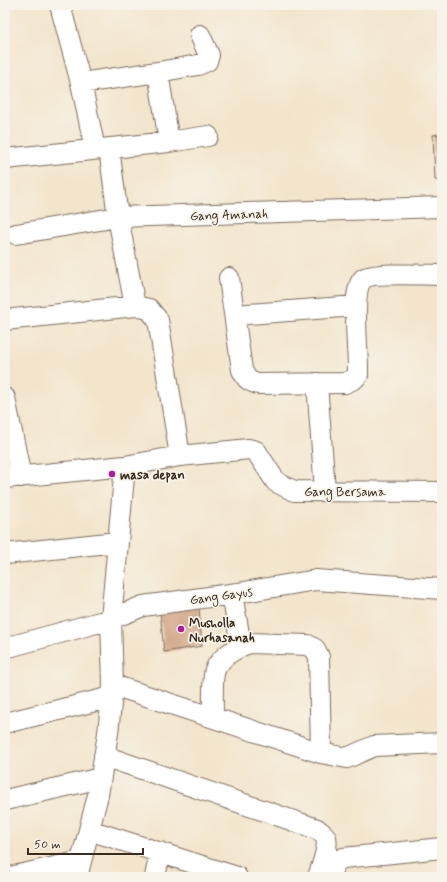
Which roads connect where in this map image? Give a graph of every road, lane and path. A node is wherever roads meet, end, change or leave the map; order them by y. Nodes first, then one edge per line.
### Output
1 (60, 5) edge
2 (200, 35) dead end
3 (158, 72) junction
4 (81, 83) junction
5 (208, 136) dead end
6 (169, 142) junction
7 (102, 149) junction
8 (5, 159) edge
9 (442, 207) edge
10 (118, 217) junction
11 (16, 234) dead end
12 (442, 275) edge
13 (230, 278) dead end
14 (135, 306) junction
15 (356, 306) junction
16 (235, 314) junction
17 (5, 320) edge
18 (317, 383) junction
19 (5, 398) edge
20 (180, 456) junction
21 (124, 466) junction
22 (13, 477) edge
23 (324, 491) junction
24 (442, 492) edge
25 (117, 542) junction
26 (5, 554) edge
27 (442, 589) edge
28 (232, 594) junction
29 (111, 619) junction
30 (241, 645) junction
31 (5, 648) edge
32 (113, 691) junction
33 (213, 717) junction
34 (5, 723) edge
35 (442, 743) edge
36 (321, 753) junction
37 (104, 756) junction
38 (101, 778) junction
39 (5, 800) edge
40 (89, 830) junction
41 (442, 848) edge
42 (160, 852) junction
43 (79, 869) edge
44 (10, 877) edge
45 (154, 877) edge
46 (234, 877) edge
47 (318, 877) edge
48 (330, 877) edge

1 - 4 street
2 - 3 street
3 - 4 street
3 - 6 street
4 - 7 street
5 - 6 street
6 - 7 street
7 - 8 street
7 - 10 street
9 - 10 street, Gang Amanah
10 - 11 street, Gang Amanah
10 - 14 street
12 - 15 street
13 - 16 street
14 - 17 street
14 - 20 street
15 - 16 street
15 - 18 street
16 - 18 street
18 - 23 street
19 - 22 street
20 - 21 street, Gang Bersama
20 - 23 street, Gang Bersama
21 - 22 street, Gang Bersama
21 - 25 street
23 - 24 street, Gang Bersama
25 - 26 street
25 - 29 street
27 - 28 street, Gang Gayus
28 - 29 street, Gang Gayus
28 - 30 street
29 - 31 street, Gang Gayus
29 - 32 street
30 - 33 street
30 - 36 street
32 - 33 street
32 - 34 street
32 - 37 street
33 - 36 street
35 - 36 street
37 - 38 street
37 - 47 street
38 - 39 street
38 - 40 street
40 - 42 street
40 - 43 street
41 - 48 street
42 - 45 street
42 - 46 street
43 - 44 street

